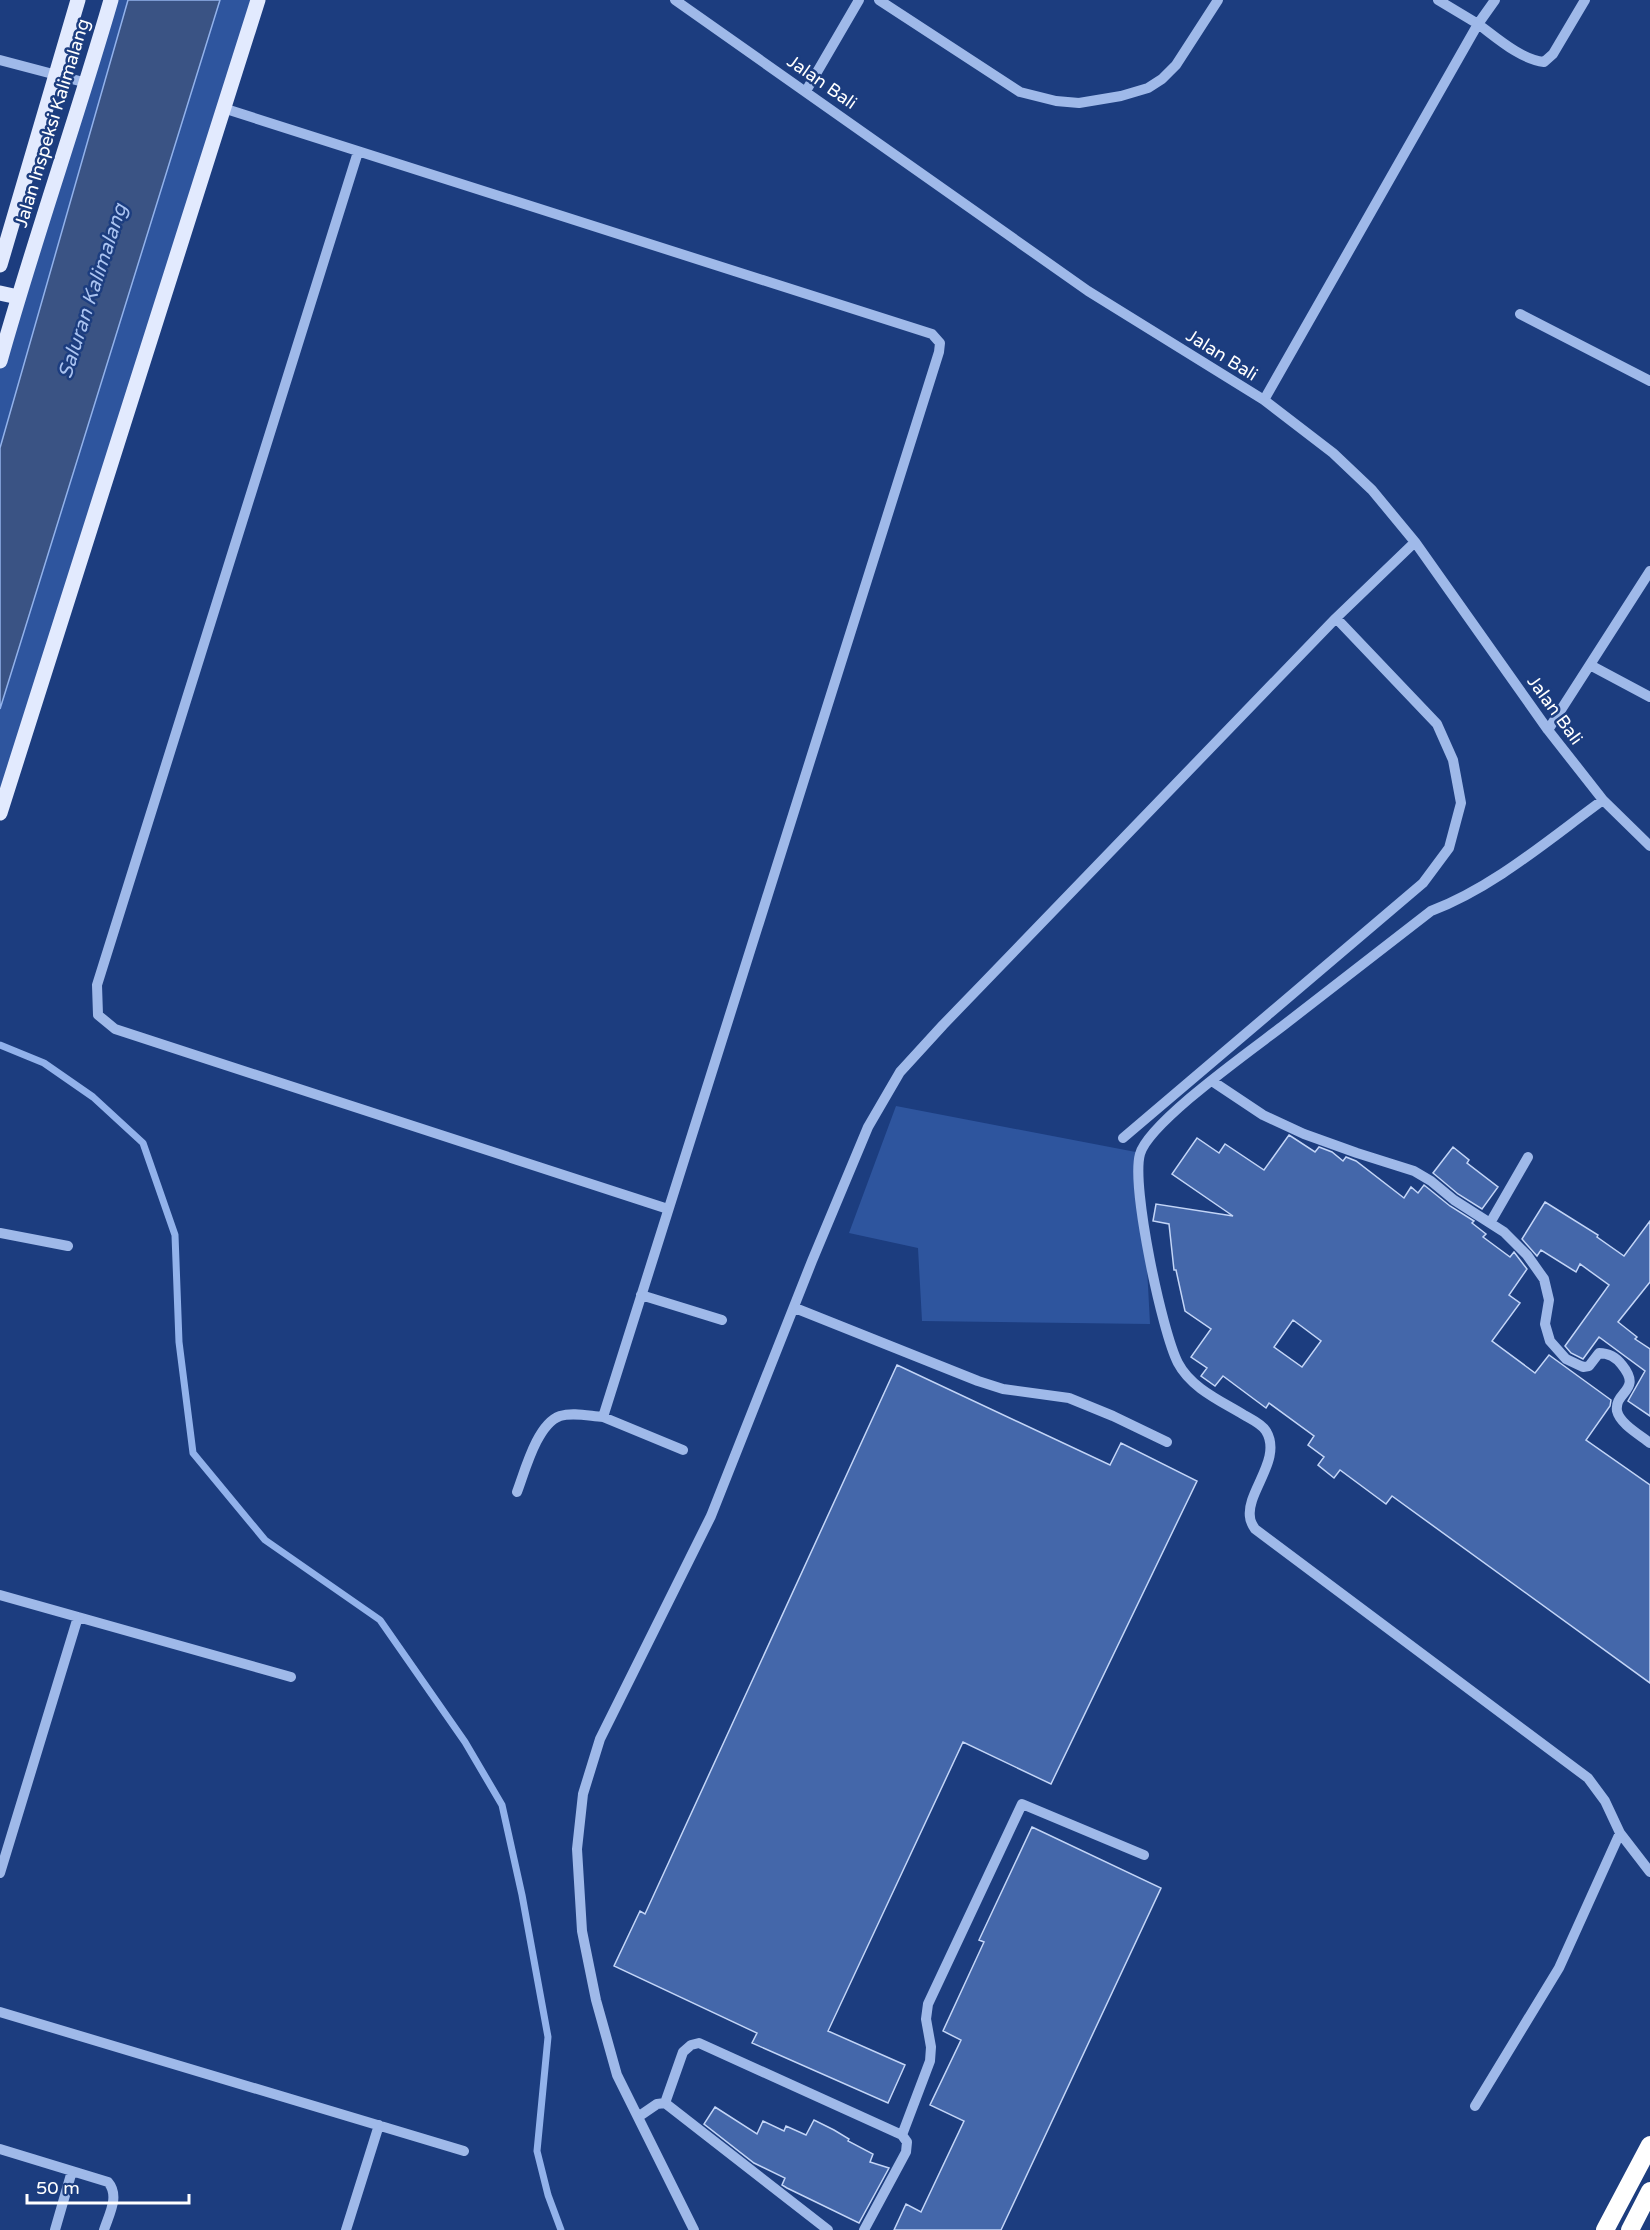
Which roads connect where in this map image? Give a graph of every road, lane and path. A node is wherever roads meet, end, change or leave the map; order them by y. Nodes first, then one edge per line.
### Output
1 (78, 0) edge
2 (111, 0) edge
3 (258, 0) edge
4 (675, 0) edge
5 (859, 0) edge
6 (879, 0) edge
7 (1218, 0) edge
8 (1438, 0) edge
9 (1495, 0) edge
10 (1585, 0) edge
11 (1478, 24) junction
12 (0, 60) edge
13 (56, 74) junction
14 (87, 83) junction
15 (806, 91) junction
16 (223, 108) junction
17 (358, 152) junction
18 (0, 265) edge
19 (0, 293) edge
20 (18, 297) junction
21 (1520, 314) dead end
22 (0, 361) edge
23 (1650, 381) edge
24 (1264, 400) junction
25 (1415, 542) junction
26 (1650, 571) edge
27 (1336, 618) junction
28 (1590, 665) junction
29 (1650, 697) edge
30 (1548, 730) junction
31 (1603, 800) junction
32 (0, 813) edge
33 (1650, 846) edge
34 (1212, 1081) junction
35 (1123, 1138) dead end
36 (1528, 1157) dead end
37 (668, 1209) junction
38 (1490, 1223) junction
39 (0, 1233) edge
40 (68, 1246) dead end
41 (641, 1295) junction
42 (795, 1308) junction
43 (722, 1320) dead end
44 (603, 1417) junction
45 (1167, 1442) dead end
46 (1650, 1443) edge
47 (683, 1450) dead end
48 (517, 1492) dead end
49 (0, 1595) edge
50 (78, 1617) junction
51 (291, 1677) dead end
52 (1620, 1833) junction
53 (1144, 1855) dead end
54 (1650, 1872) edge
55 (0, 1873) edge
56 (0, 2012) edge
57 (664, 2103) junction
58 (1475, 2106) dead end
59 (638, 2117) junction
60 (379, 2125) junction
61 (902, 2134) junction
62 (1650, 2145) edge
63 (0, 2149) edge
64 (464, 2151) dead end
65 (72, 2171) junction
66 (1650, 2191) edge
67 (55, 2230) edge
68 (104, 2230) edge
69 (346, 2230) edge
70 (694, 2230) edge
71 (828, 2230) edge
72 (864, 2230) edge
73 (1605, 2230) edge
74 (1630, 2230) edge

1 - 13 main road, Jalan Inspeksi Kalimalang
2 - 14 main road, Jalan Inspeksi Kalimalang
3 - 16 main road
4 - 15 street, Jalan Bali
5 - 15 street
6 - 7 street
8 - 11 street
9 - 11 street
10 - 11 street
11 - 24 street
12 - 13 street
13 - 14 street
13 - 18 main road, Jalan Inspeksi Kalimalang
14 - 20 main road, Jalan Inspeksi Kalimalang
15 - 24 street, Jalan Bali
16 - 17 street
16 - 32 main road
17 - 37 street
17 - 37 street
19 - 20 main road
20 - 22 main road, Jalan Inspeksi Kalimalang
21 - 23 street
24 - 25 street, Jalan Bali
25 - 27 street
25 - 30 street, Jalan Bali
26 - 28 street
27 - 35 street
27 - 42 street
28 - 29 street
28 - 30 street
30 - 31 street, Jalan Bali
31 - 33 street, Jalan Bali
31 - 34 street
34 - 38 street
34 - 52 street
36 - 38 street
37 - 41 street
38 - 46 street
39 - 40 street
41 - 43 street
41 - 44 street
42 - 45 street
42 - 59 street
44 - 47 street
44 - 48 street
49 - 50 street
50 - 51 street
50 - 55 street
52 - 54 street
52 - 58 street
53 - 61 street
56 - 60 street
57 - 59 street
57 - 61 street
57 - 71 street
59 - 70 street
60 - 64 street
60 - 69 street
61 - 72 street
62 - 73 highway
63 - 65 street
65 - 67 street
65 - 68 street
66 - 74 highway

